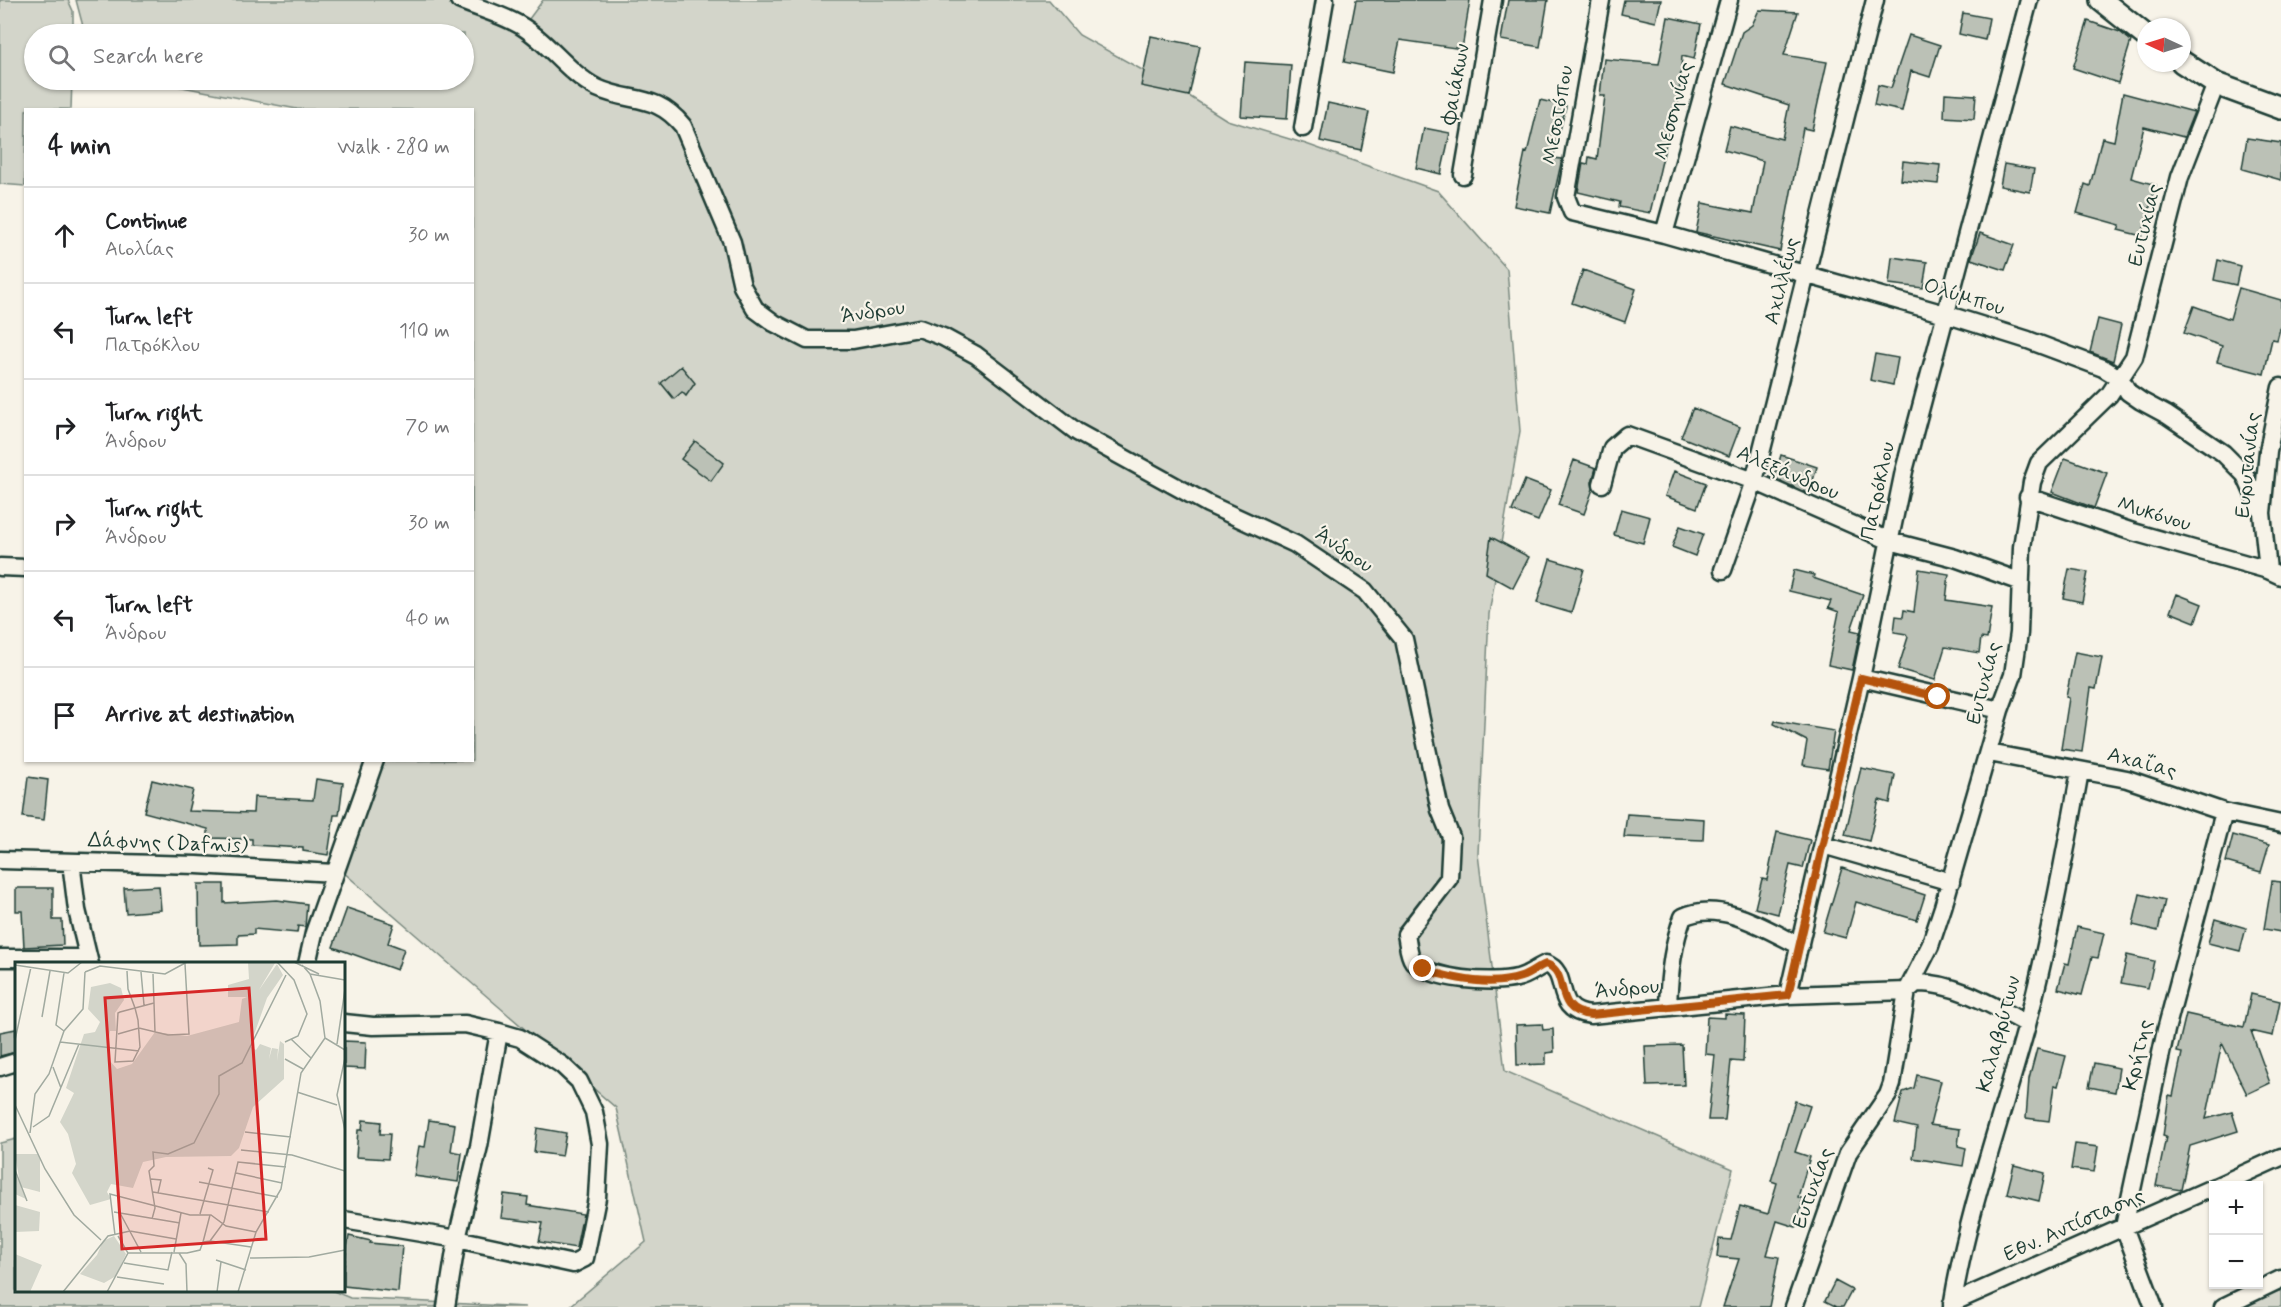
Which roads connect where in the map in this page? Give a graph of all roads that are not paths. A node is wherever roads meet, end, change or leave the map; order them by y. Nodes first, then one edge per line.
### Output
1 (459, 0) edge
2 (1325, 0) edge
3 (1492, 0) edge
4 (1601, 0) edge
5 (1729, 0) edge
6 (1875, 0) edge
7 (2029, 0) edge
8 (2100, 0) edge
9 (2137, 29) edge
10 (2191, 68) edge
11 (2216, 84) junction
12 (2281, 108) edge
13 (1303, 128) dead end
14 (1463, 175) dead end
15 (1596, 219) joint
16 (1664, 234) junction
17 (1808, 275) junction
18 (1945, 314) junction
19 (2121, 379) junction
20 (2281, 387) edge
21 (1754, 481) junction
22 (1602, 484) dead end
23 (2028, 497) junction
24 (2262, 513) junction
25 (1890, 541) junction
26 (0, 567) edge
27 (24, 568) edge
28 (1723, 570) dead end
29 (2275, 573) edge
30 (2019, 581) junction
31 (1861, 678) junction
32 (2000, 710) junction
33 (1989, 753) junction
34 (374, 762) edge
35 (2080, 771) junction
36 (2224, 812) junction
37 (2281, 824) edge
38 (1823, 845) junction
39 (0, 860) edge
40 (71, 862) junction
41 (334, 873) junction
42 (1951, 882) junction
43 (1800, 945) junction
44 (0, 958) edge
45 (89, 961) edge
46 (307, 962) edge
47 (1907, 992) junction
48 (1788, 995) junction
49 (1668, 1007) junction
50 (345, 1023) edge
51 (2027, 1024) junction
52 (499, 1032) junction
53 (15, 1062) edge
54 (0, 1066) edge
55 (2281, 1157) edge
56 (2226, 1181) edge
57 (2209, 1189) edge
58 (345, 1220) edge
59 (2124, 1227) junction
60 (457, 1239) junction
61 (2281, 1279) edge
62 (1952, 1305) edge
63 (446, 1307) edge
64 (1794, 1307) edge
65 (2154, 1307) edge
66 (2223, 1307) edge

1 - 49 street, Άνδρου
2 - 13 street
3 - 14 street, Φαιάκων
4 - 15 street, Μεσοτόπου
5 - 16 street, Μεσσηνίας
6 - 17 street, Αχιλλέως
7 - 18 street, Πατρόκλου
8 - 9 street
10 - 11 street
11 - 12 street
11 - 19 street, Ευτυχίας
15 - 16 street, Ολύμπου
16 - 17 street, Ολύμπου
17 - 18 street, Ολύμπου
17 - 21 street, Αχιλλέως
18 - 19 street, Ολύμπου
18 - 25 street, Πατρόκλου
19 - 23 street, Ευτυχίας
19 - 24 street, Ολύμπου
20 - 24 street, Ευρυτανίας
21 - 22 street, Αλεξάνδρου
21 - 25 street, Αλεξάνδρου
21 - 28 street, Αχιλλέως
23 - 29 street, Μυκόνου
23 - 30 street, Ευτυχίας
24 - 29 street, Ευρυτανίας
25 - 30 street, Αλεξάνδρου
25 - 31 street, Πατρόκλου
26 - 27 street
30 - 32 street, Ευτυχίας
31 - 32 street
31 - 38 street, Πατρόκλου
32 - 33 street, Ευτυχίας
33 - 35 street, Αχαΐας
33 - 42 street, Ευτυχίας
34 - 41 street
35 - 36 street, Αχαΐας
35 - 51 street, Καλαβρύτων
36 - 37 street, Αχαΐας
36 - 59 street, Κρήτης
38 - 42 street
38 - 43 street, Πατρόκλου
39 - 40 street, Δάφνης (Dafnis)
40 - 41 street, Δάφνης (Dafnis)
40 - 45 street
41 - 46 street
42 - 47 street, Ευτυχίας
43 - 48 street, Πατρόκλου
43 - 49 street
44 - 45 street
47 - 48 street, Άνδρου
47 - 51 street, Άνδρου
47 - 64 street, Ευτυχίας
48 - 49 street, Άνδρου
50 - 52 street
51 - 62 street, Καλαβρύτων
52 - 60 street
52 - 60 street
53 - 54 street
55 - 56 street, Εθν. Αντίστασης
57 - 59 street, Εθν. Αντίστασης
58 - 60 street
59 - 62 street, Εθν. Αντίστασης
59 - 65 street
60 - 63 street
61 - 66 street

